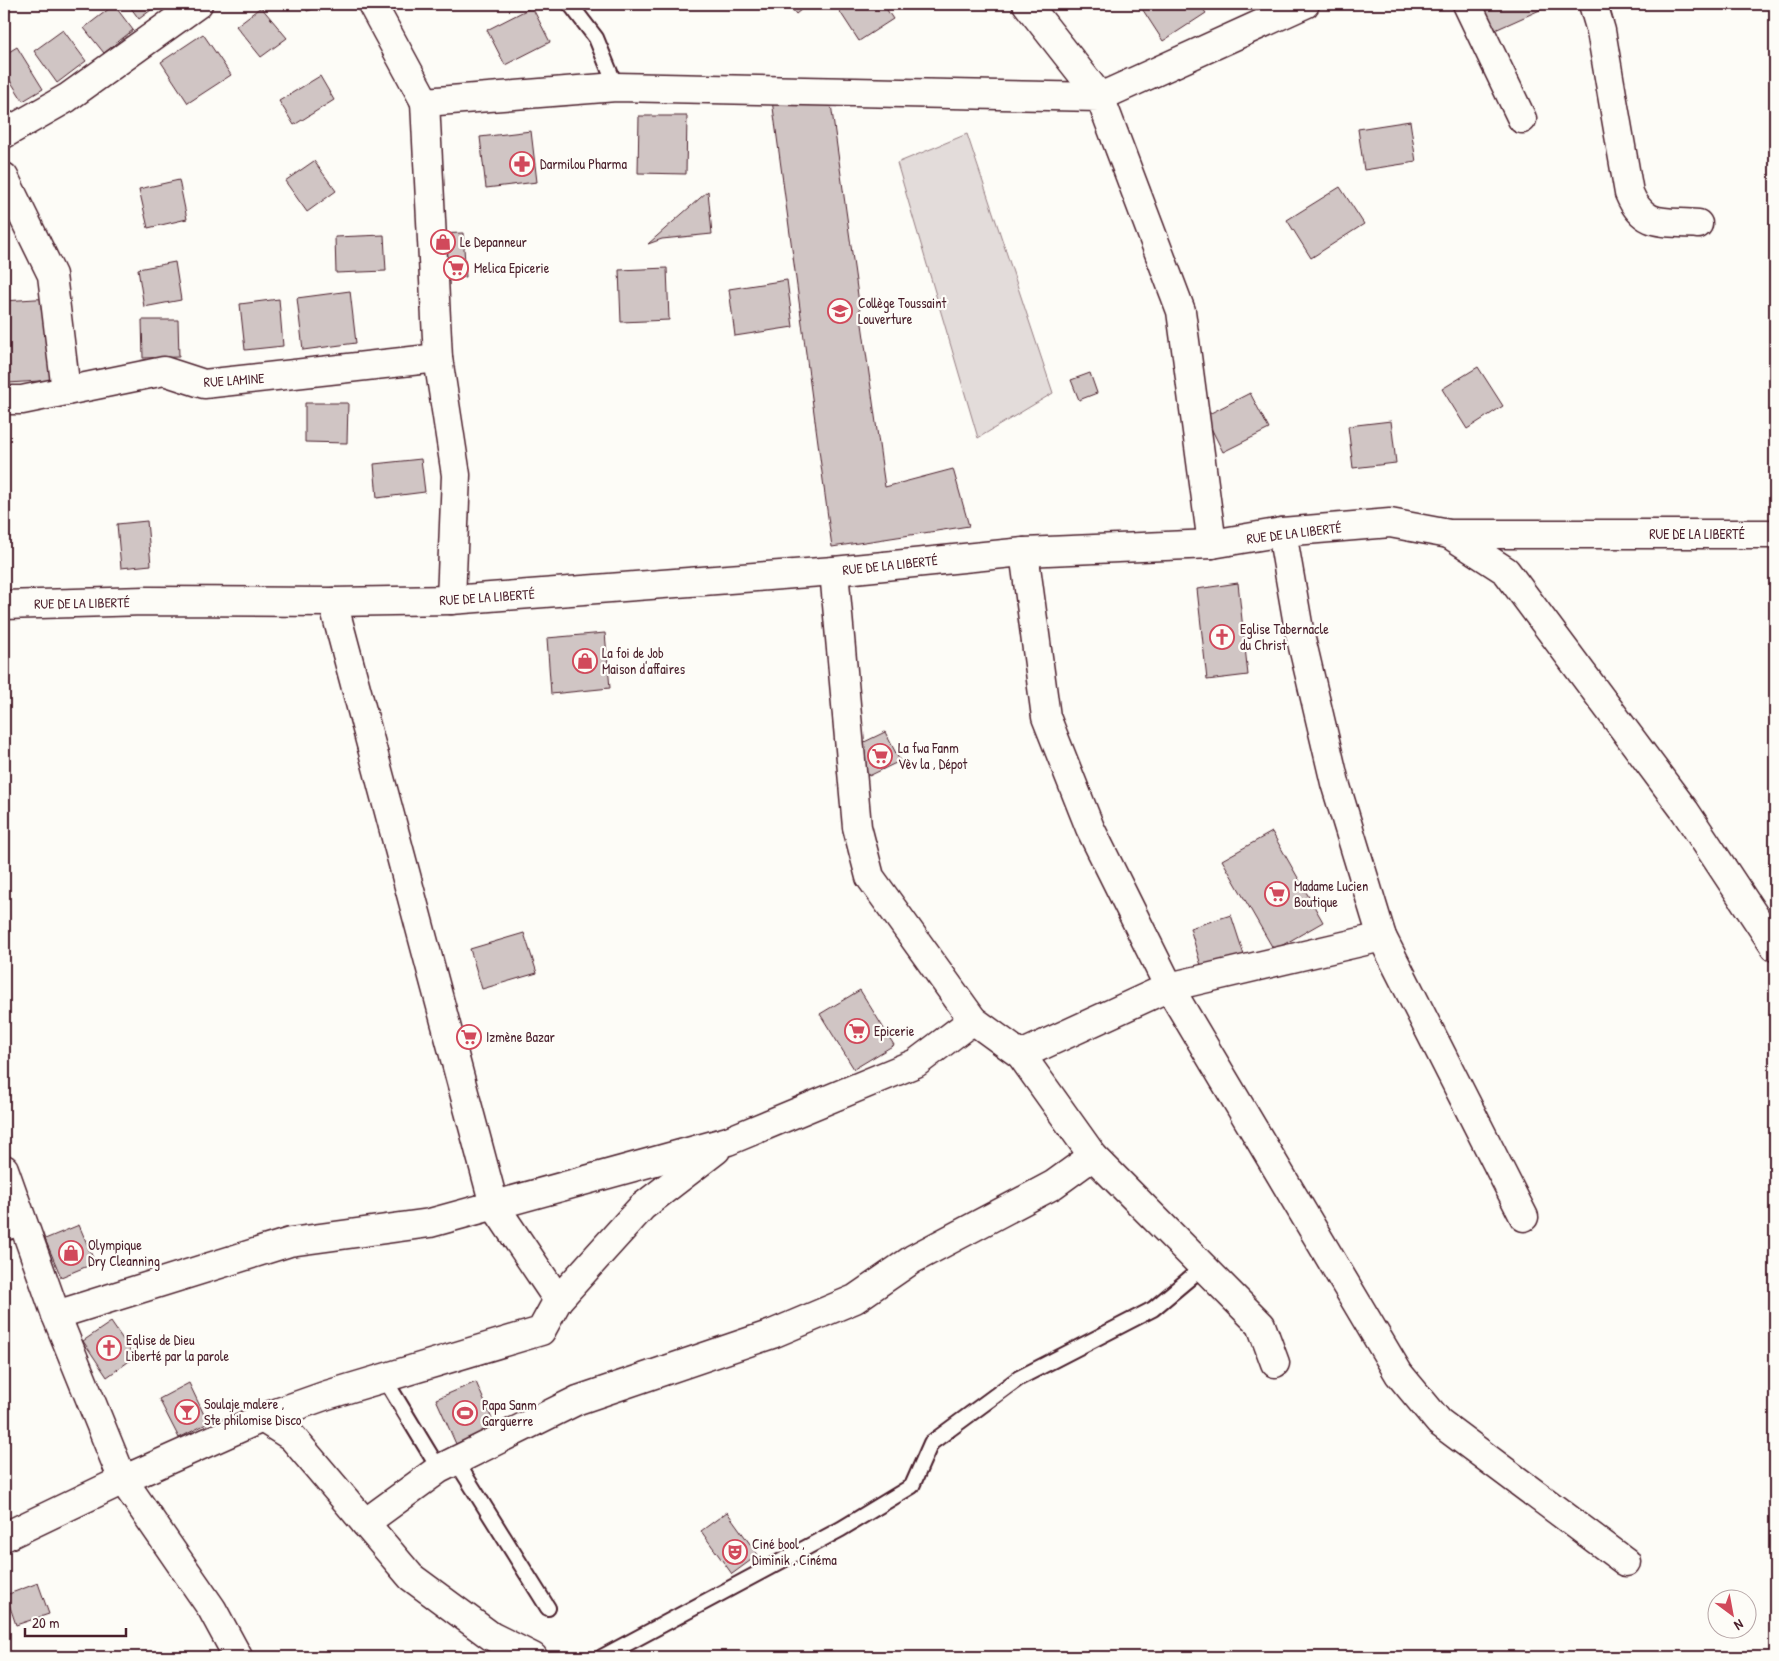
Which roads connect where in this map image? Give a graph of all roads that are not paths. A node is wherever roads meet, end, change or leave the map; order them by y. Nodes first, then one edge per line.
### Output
1 (372, 4) edge
2 (570, 4) edge
3 (1027, 4) edge
4 (1305, 4) edge
5 (1467, 4) edge
6 (1593, 4) edge
7 (193, 7) edge
8 (616, 86) junction
9 (1100, 97) junction
10 (425, 102) junction
11 (1522, 119) dead end
12 (4, 134) edge
13 (4, 177) edge
14 (1698, 224) dead end
15 (438, 358) junction
16 (66, 391) junction
17 (4, 400) edge
18 (1282, 532) junction
19 (1449, 534) junction
20 (1775, 534) edge
21 (1212, 544) junction
22 (1024, 552) junction
23 (834, 571) junction
24 (451, 600) junction
25 (333, 602) junction
26 (4, 605) edge
27 (1382, 937) junction
28 (1775, 947) edge
29 (1169, 987) junction
30 (973, 1020) junction
31 (1021, 1055) junction
32 (728, 1141) junction
33 (1093, 1156) junction
34 (4, 1169) edge
35 (494, 1205) junction
36 (1524, 1217) dead end
37 (14, 1230) edge
38 (1203, 1267) junction
39 (558, 1300) junction
40 (56, 1314) junction
41 (1275, 1363) dead end
42 (384, 1378) junction
43 (262, 1418) junction
44 (447, 1465) junction
45 (123, 1480) junction
46 (365, 1523) junction
47 (4, 1537) edge
48 (1626, 1562) dead end
49 (548, 1608) dead end
50 (238, 1657) edge
51 (533, 1657) edge
52 (602, 1657) edge

1 - 10 street
2 - 8 lane
3 - 9 street
4 - 9 street
5 - 11 street
6 - 14 street
7 - 12 street
8 - 9 street
8 - 10 street
9 - 21 street
10 - 15 street
13 - 16 street
15 - 16 street, RUE LAMINE
15 - 24 street
16 - 17 street, RUE LAMINE
18 - 19 street, RUE DE LA LIBERTÉ
18 - 21 street, RUE DE LA LIBERTÉ
18 - 27 street
19 - 20 street, RUE DE LA LIBERTÉ
19 - 28 street
21 - 22 street, RUE DE LA LIBERTÉ
22 - 23 street, RUE DE LA LIBERTÉ
22 - 29 street
23 - 24 street, RUE DE LA LIBERTÉ
23 - 30 street
24 - 25 street, RUE DE LA LIBERTÉ
25 - 26 street, RUE DE LA LIBERTÉ
25 - 35 street
27 - 29 street
27 - 36 street
29 - 31 street
29 - 48 street
30 - 31 street
30 - 32 street
31 - 33 street
32 - 35 street
32 - 39 street
33 - 38 street
33 - 44 street
34 - 37 street
35 - 39 street
35 - 40 street
37 - 40 street
38 - 41 street
38 - 52 lane
39 - 42 street
40 - 45 street
42 - 43 street
42 - 44 lane
43 - 45 street
43 - 46 street
44 - 46 street
44 - 49 lane
45 - 47 street
45 - 50 street
46 - 51 street

